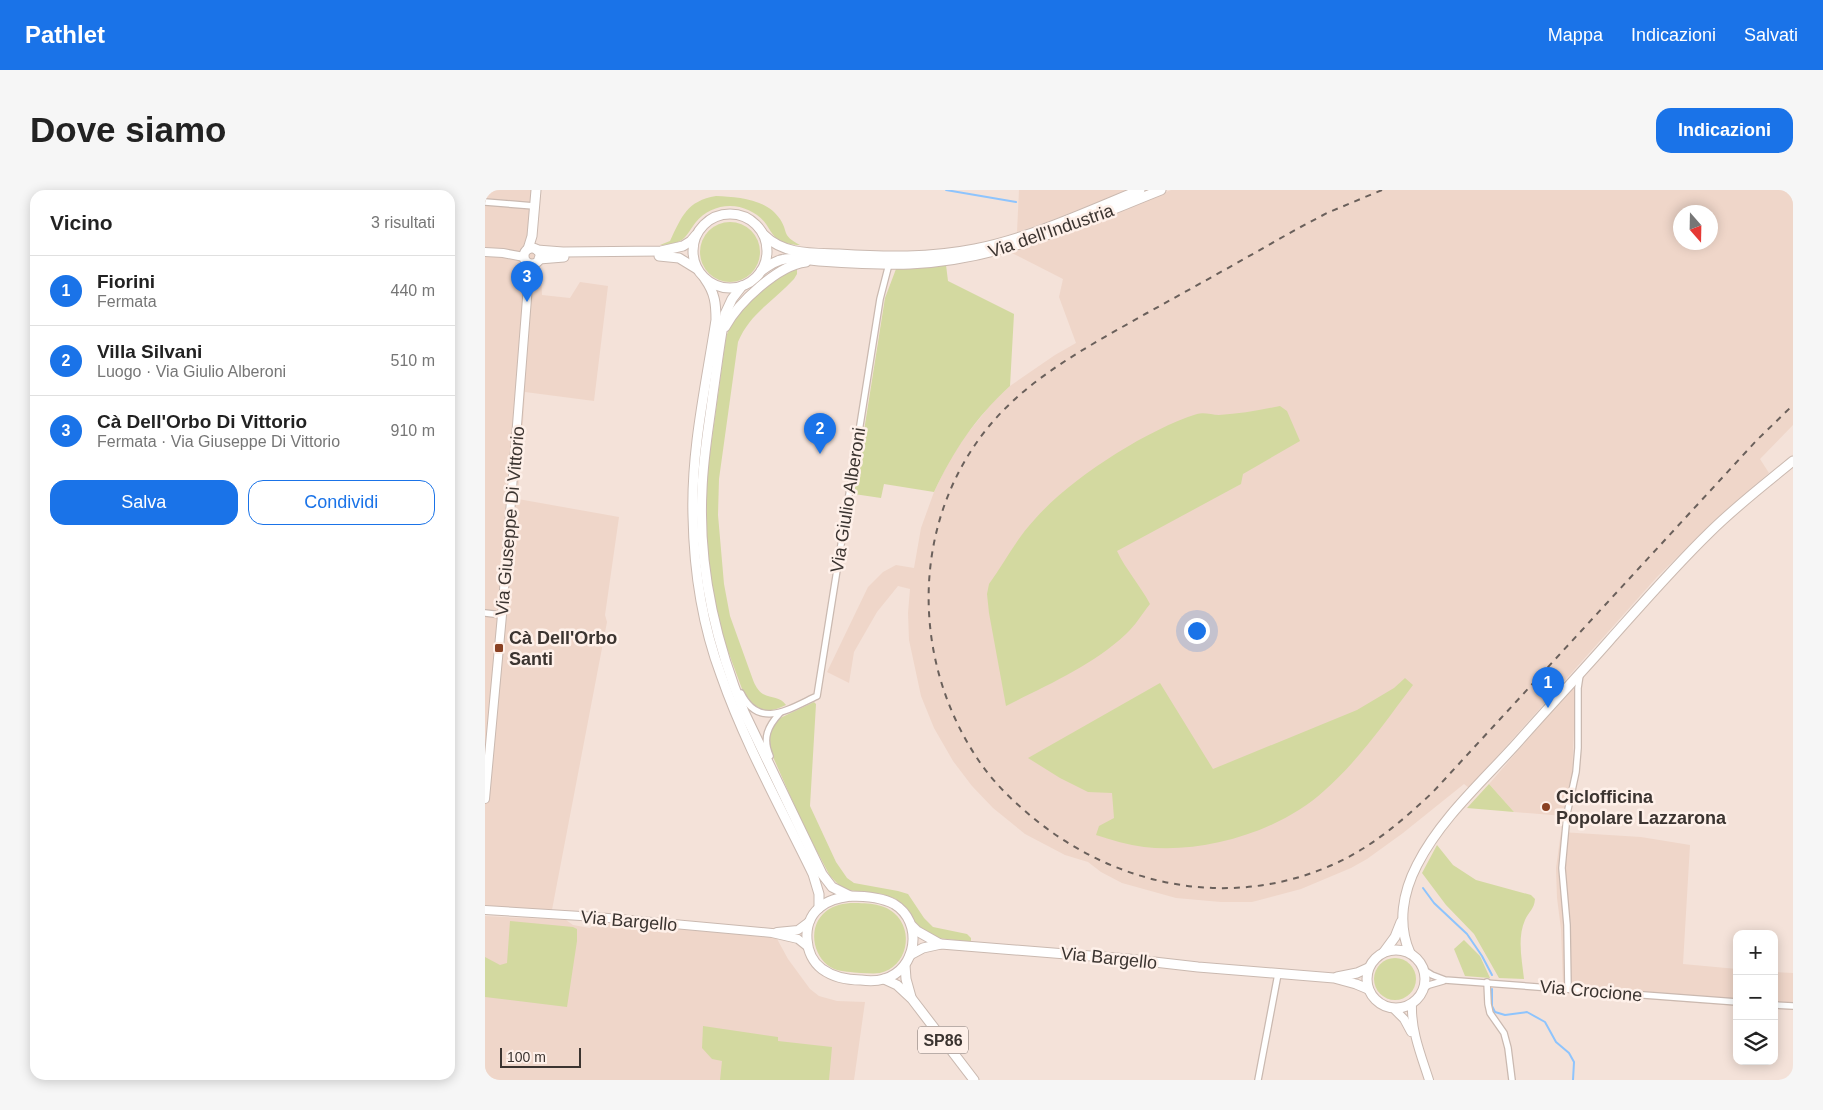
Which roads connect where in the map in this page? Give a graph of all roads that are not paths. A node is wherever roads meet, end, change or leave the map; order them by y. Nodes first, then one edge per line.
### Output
1 (536, 190) edge
2 (1141, 190) edge
3 (1161, 190) edge
4 (485, 202) edge
5 (534, 206) junction
6 (696, 235) junction
7 (764, 235) junction
8 (485, 252) edge
9 (531, 255) junction
10 (817, 260) junction
11 (889, 264) junction
12 (697, 269) junction
13 (761, 271) junction
14 (705, 279) junction
15 (742, 286) junction
16 (722, 333) junction
17 (1793, 461) edge
18 (1793, 469) edge
19 (1752, 496) junction
20 (485, 613) edge
21 (502, 615) junction
22 (718, 638) junction
23 (1581, 671) junction
24 (780, 713) junction
25 (486, 782) edge
26 (485, 799) edge
27 (789, 806) junction
28 (850, 896) junction
29 (819, 908) junction
30 (485, 910) edge
31 (1402, 919) junction
32 (810, 921) junction
33 (911, 926) junction
34 (772, 933) junction
35 (941, 944) junction
36 (808, 947) junction
37 (1384, 952) junction
38 (1410, 953) junction
39 (910, 956) junction
40 (905, 965) junction
41 (1368, 968) junction
42 (1424, 970) junction
43 (1278, 974) junction
44 (1334, 978) junction
45 (884, 979) junction
46 (1445, 980) junction
47 (1487, 982) junction
48 (1368, 989) junction
49 (1423, 989) junction
50 (1568, 989) junction
51 (912, 999) junction
52 (1733, 1002) edge
53 (1412, 1004) junction
54 (1778, 1005) edge
55 (1793, 1006) edge
56 (1394, 1008) junction
57 (1416, 1040) junction
58 (974, 1080) edge
59 (1258, 1080) edge
60 (1429, 1080) edge
61 (1513, 1080) edge

1 - 5 main road
2 - 7 main road, Via dell'Industria
3 - 11 main road, Via dell'Industria
4 - 5 street
5 - 9 main road
6 - 7 main road
6 - 9 main road
6 - 12 main road
7 - 13 main road
8 - 9 street
9 - 12 main road
9 - 21 street, Via Giuseppe Di Vittorio
10 - 11 main road, Via dell'Industria
10 - 13 main road, Via dell'Industria
10 - 16 main road
11 - 24 street, Via Giulio Alberoni
12 - 14 main road
13 - 15 main road
14 - 15 main road
14 - 29 main road
15 - 16 main road
16 - 22 main road
17 - 19 main road
18 - 19 main road
19 - 23 main road
20 - 21 street
21 - 25 street, Via Giuseppe Di Vittorio
22 - 24 street
22 - 27 main road
23 - 31 main road
23 - 50 street
24 - 27 street
25 - 26 street, Via Giuseppe Di Vittorio
27 - 28 main road
28 - 29 main road
28 - 33 main road
29 - 32 main road
30 - 34 street, Via Bargello
31 - 37 main road
31 - 38 main road
32 - 34 street, Via Bargello
32 - 36 main road
33 - 35 main road, Via Bargello
33 - 39 main road
34 - 36 street, Via Bargello
35 - 39 main road, Via Bargello
35 - 43 main road, Via Bargello
36 - 45 main road
37 - 38 main road
37 - 41 main road
38 - 42 main road
39 - 40 main road
40 - 45 main road
40 - 51 main road, SP86
41 - 44 main road
41 - 48 main road
42 - 46 street, Via Crocione
42 - 49 main road
43 - 44 main road
43 - 59 street
44 - 48 main road
45 - 51 main road, SP86
46 - 47 street, Via Crocione
46 - 49 street, Via Crocione
47 - 50 street, Via Crocione
47 - 61 street
48 - 56 main road
49 - 53 main road
50 - 52 street, Via Crocione
51 - 58 main road, SP86
53 - 56 main road
53 - 57 street
54 - 55 street
56 - 57 street
57 - 60 street

